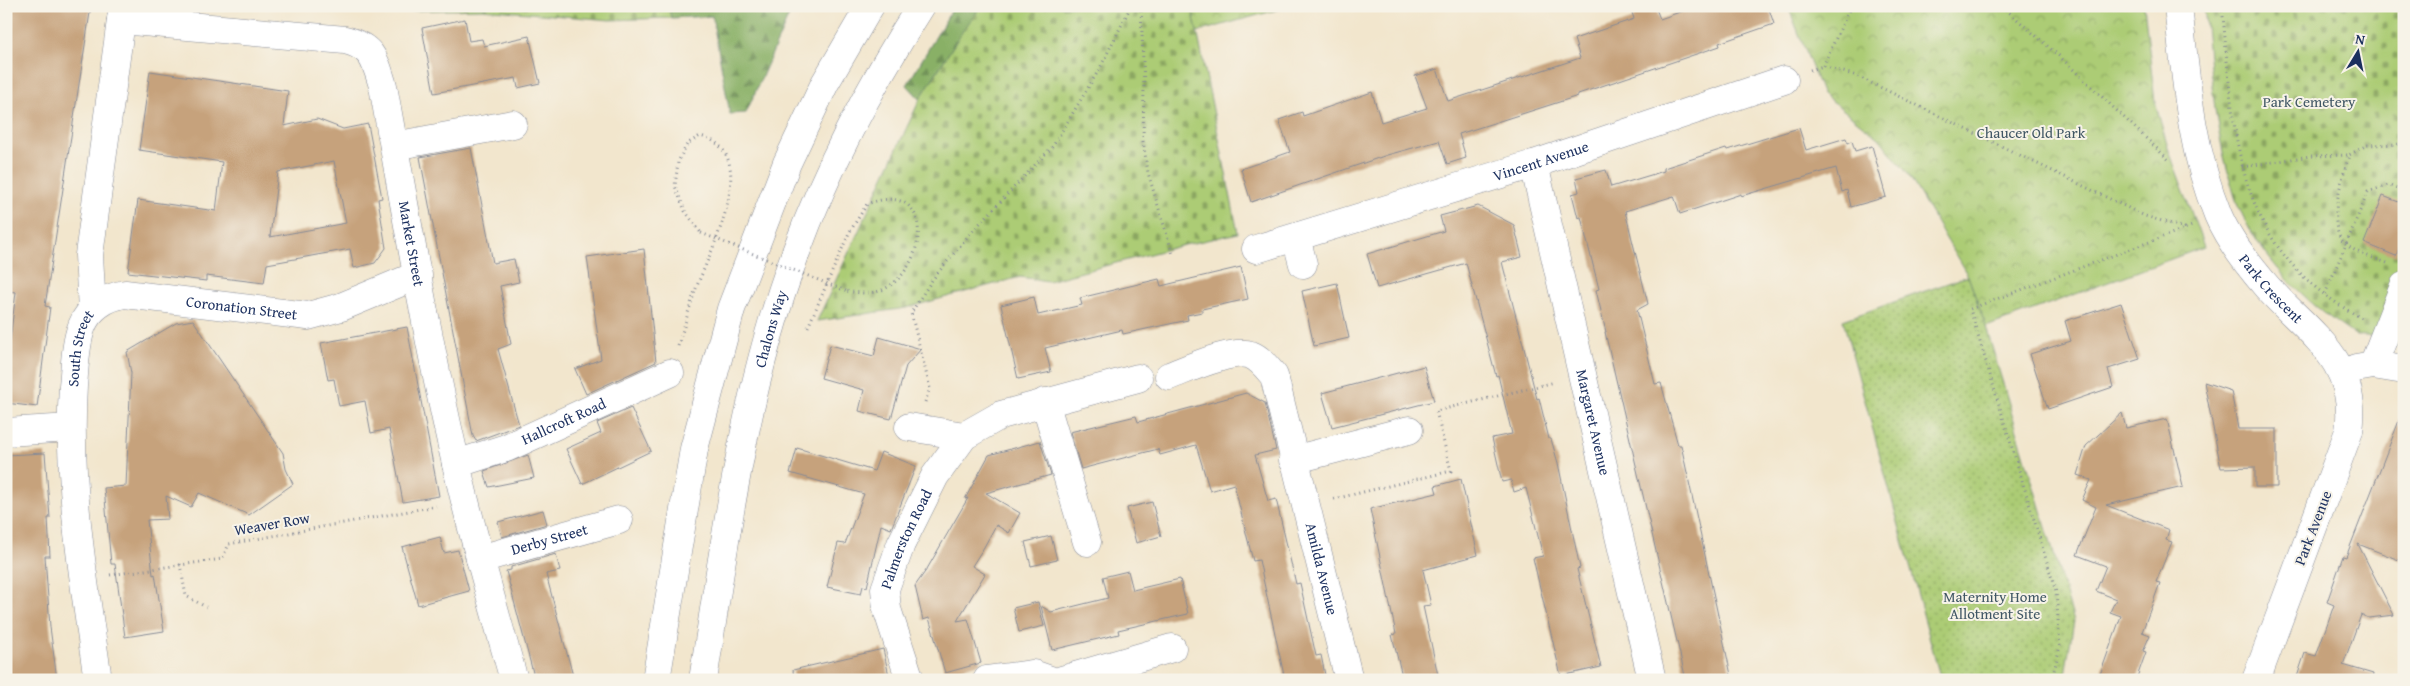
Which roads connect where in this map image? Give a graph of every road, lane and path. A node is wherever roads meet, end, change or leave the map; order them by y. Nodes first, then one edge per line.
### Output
1 (870, 6) edge
2 (920, 6) edge
3 (1131, 6) edge
4 (1141, 6) edge
5 (1851, 6) edge
6 (2002, 6) edge
7 (2178, 6) edge
8 (2222, 6) edge
9 (122, 13) edge
10 (1823, 66) junction
11 (1784, 80) joint
12 (513, 124) dead end
13 (2404, 144) edge
14 (394, 146) junction
15 (2349, 155) junction
16 (2200, 162) junction
17 (1534, 164) junction
18 (2242, 167) junction
19 (2404, 192) edge
20 (1296, 238) junction
21 (2346, 246) junction
22 (1256, 248) dead end
23 (1173, 255) dead end
24 (1303, 264) dead end
25 (418, 275) junction
26 (2400, 277) edge
27 (2325, 294) junction
28 (92, 310) junction
29 (808, 327) dead end
30 (2388, 328) junction
31 (2373, 365) junction
32 (2404, 370) edge
33 (670, 373) joint
34 (2342, 373) junction
35 (1169, 376) dead end
36 (1583, 376) junction
37 (1138, 378) dead end
38 (1048, 401) junction
39 (912, 427) joint
40 (71, 428) junction
41 (1409, 430) dead end
42 (6, 432) edge
43 (964, 436) junction
44 (1293, 460) junction
45 (456, 464) junction
46 (442, 504) dead end
47 (1304, 506) junction
48 (619, 520) dead end
49 (1087, 542) dead end
50 (480, 559) junction
51 (180, 564) junction
52 (107, 575) dead end
53 (206, 606) dead end
54 (1172, 648) dead end
55 (98, 680) edge
56 (514, 680) edge
57 (656, 680) edge
58 (704, 680) edge
59 (910, 680) edge
60 (986, 680) edge
61 (1050, 680) edge
62 (1062, 680) edge
63 (1348, 680) edge
64 (1652, 680) edge
65 (2052, 680) edge
66 (2256, 680) edge

1 - 57 street
2 - 58 street, Chalons Way
3 - 39 path
4 - 23 path
5 - 10 path
6 - 16 path
7 - 16 street, Park Crescent
8 - 18 path
9 - 14 street, Market Street
9 - 28 street, South Street
10 - 11 path
10 - 65 path
11 - 17 street, Vincent Avenue
12 - 14 street
13 - 15 path
14 - 25 street, Market Street
15 - 18 path
15 - 21 path
16 - 34 street, Park Crescent
17 - 20 street, Vincent Avenue
17 - 36 street, Margaret Avenue
18 - 27 path
19 - 21 path
20 - 22 street, Vincent Avenue
20 - 24 street
21 - 26 path
21 - 27 path
25 - 28 street, Coronation Street
25 - 45 street, Market Street
26 - 30 street
27 - 30 path
28 - 40 street, South Street
29 - 33 path, bridge
30 - 31 street
31 - 32 street
31 - 34 street
33 - 45 street, Hallcroft Road
34 - 66 street, Park Avenue
35 - 44 street, Amilda Avenue
36 - 47 path
36 - 64 street, Margaret Avenue
37 - 38 street, Palmerston Road
38 - 43 street, Palmerston Road
38 - 49 street
39 - 43 street
40 - 42 street
40 - 55 street, South Street
41 - 44 street
43 - 59 street, Palmerston Road
44 - 47 street, Amilda Avenue
45 - 50 street, Market Street
46 - 51 path, Weaver Row
47 - 63 street, Amilda Avenue
48 - 50 street, Derby Street
50 - 56 street, Market Street
51 - 52 path, Weaver Row
51 - 53 path
54 - 62 street
60 - 61 street

